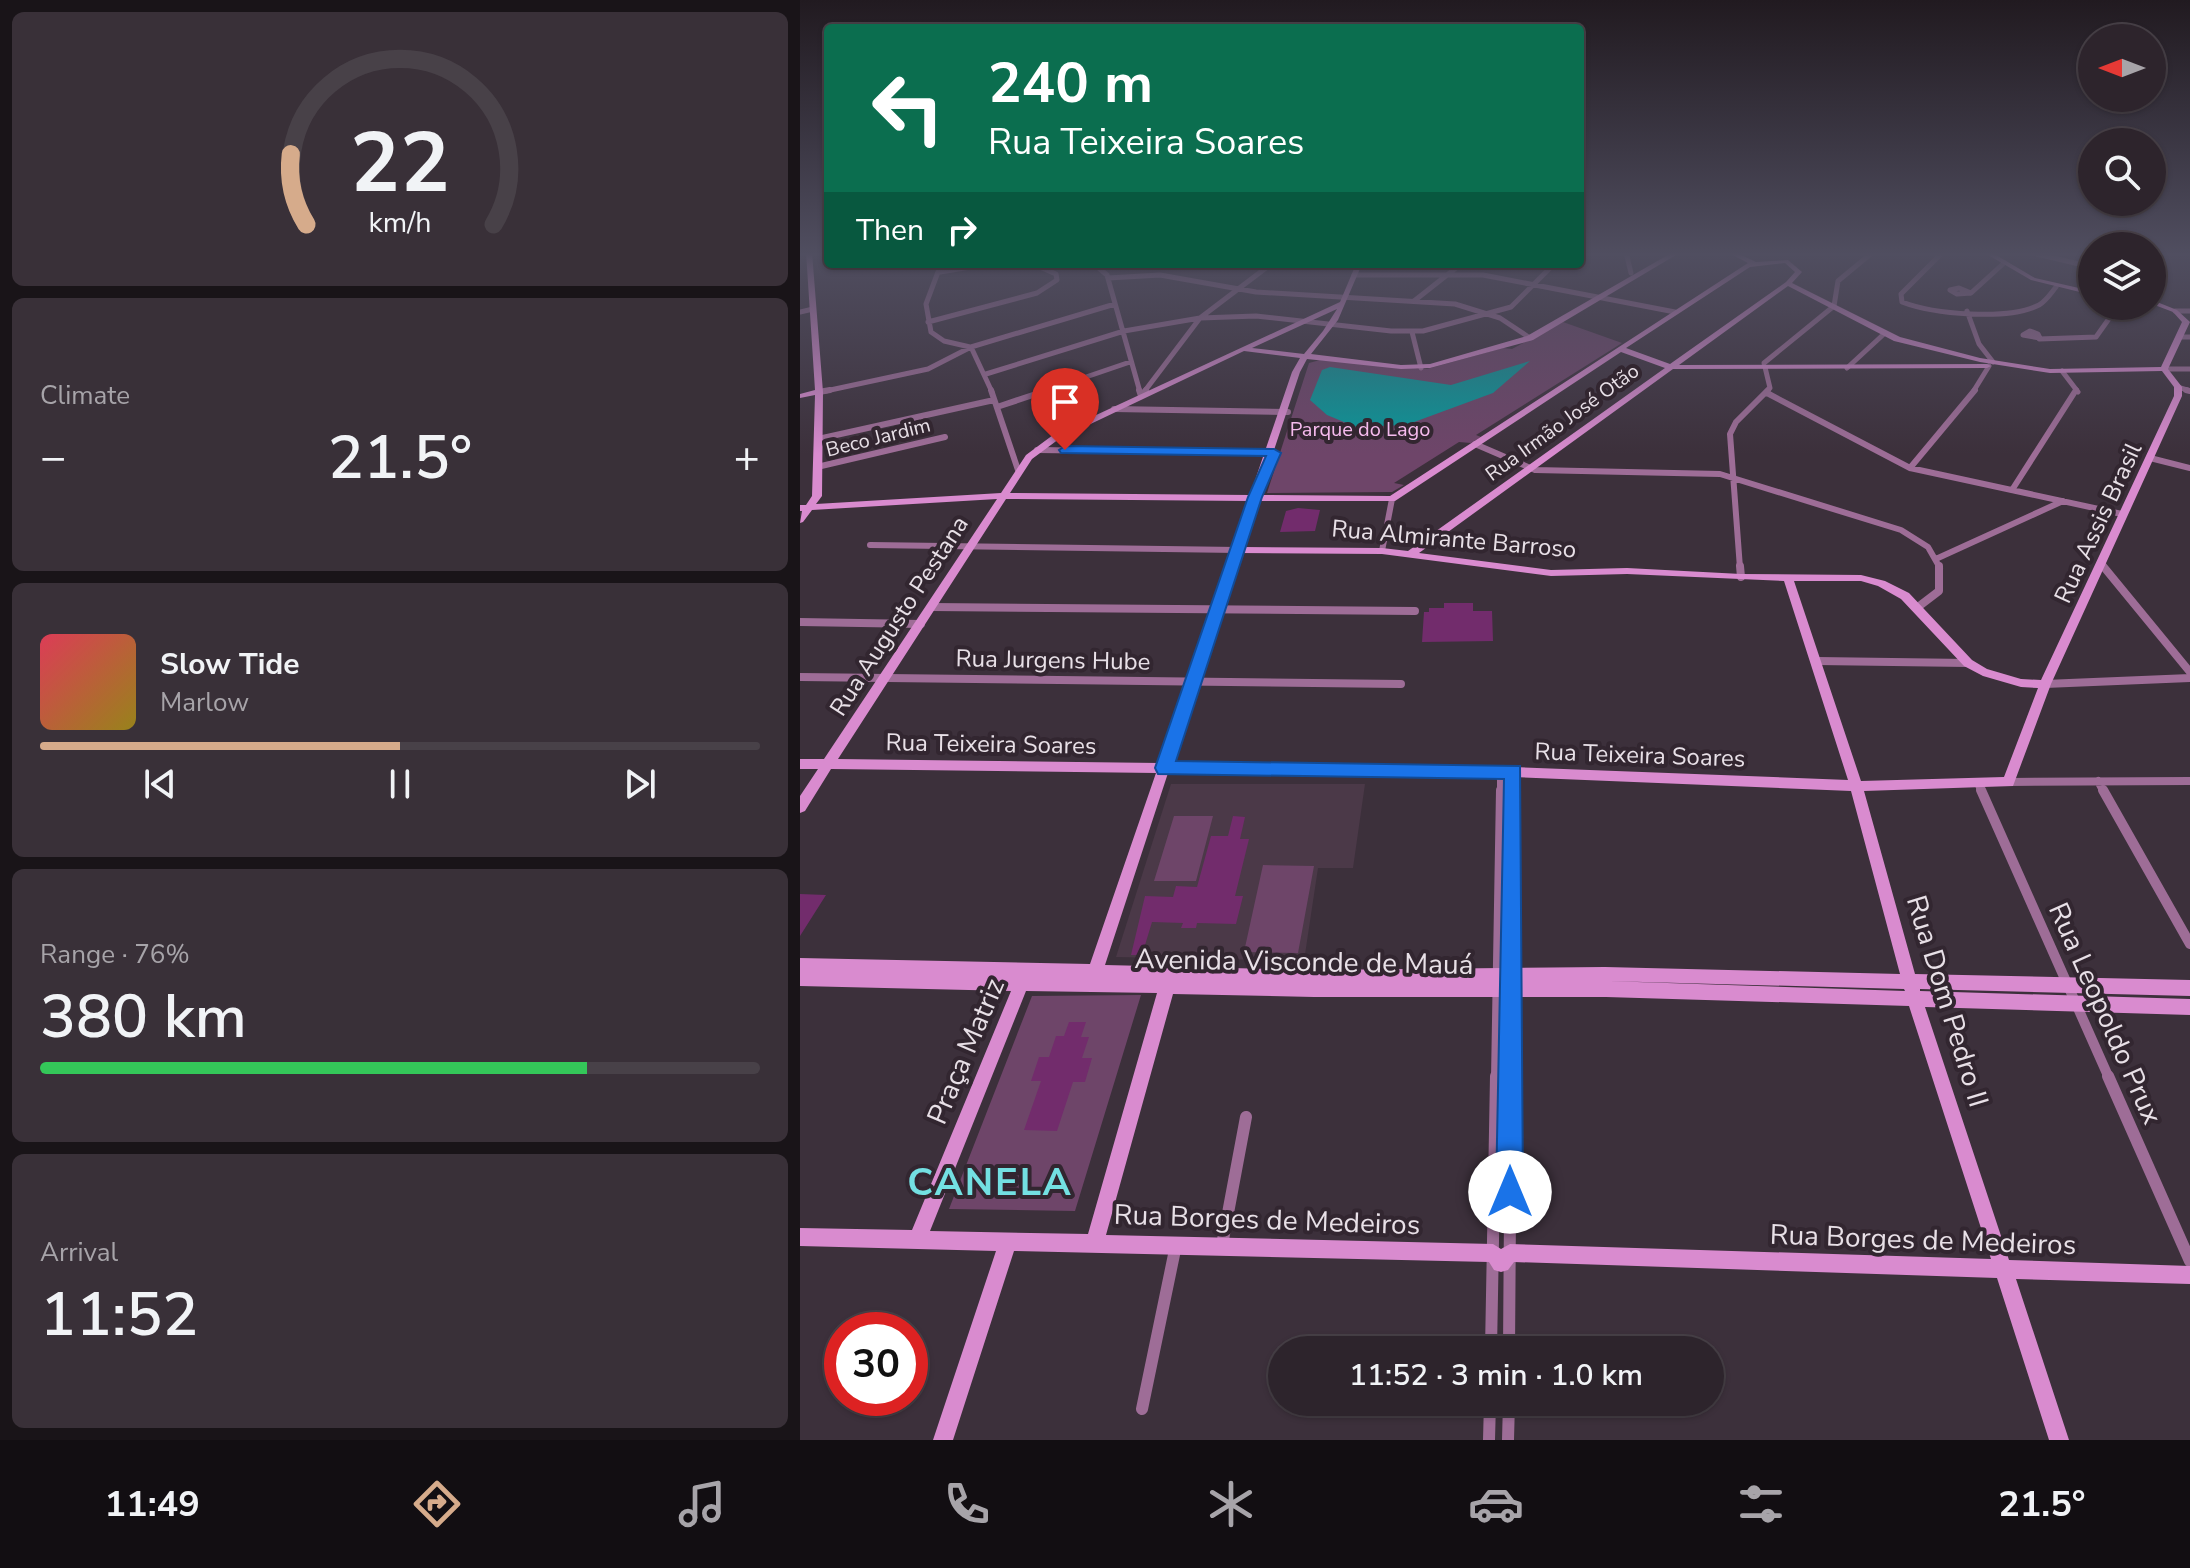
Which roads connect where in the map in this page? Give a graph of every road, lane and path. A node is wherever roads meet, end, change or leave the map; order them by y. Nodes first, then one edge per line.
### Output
1 (814, 319) edge
2 (939, 319) edge
3 (1064, 319) edge
4 (1120, 319) edge
5 (1193, 319) edge
6 (1199, 319) edge
7 (1280, 319) edge
8 (1306, 319) edge
9 (1334, 319) edge
10 (1468, 319) edge
11 (1499, 319) edge
12 (1562, 319) edge
13 (1664, 319) edge
14 (1738, 319) edge
15 (1818, 319) edge
16 (1859, 319) edge
17 (1970, 319) edge
18 (2108, 320) edge
19 (928, 322) joint
20 (1301, 322) junction
21 (1332, 325) junction
22 (1124, 331) junction
23 (1412, 332) junction
24 (1885, 333) junction
25 (2185, 337) edge
26 (1530, 338) junction
27 (2039, 339) dead end
28 (971, 347) junction
29 (1240, 348) junction
30 (1621, 349) junction
31 (1308, 355) junction
32 (1130, 362) junction
33 (1991, 364) junction
34 (1671, 367) junction
35 (1762, 367) junction
36 (1421, 368) junction
37 (1847, 368) junction
38 (2164, 369) junction
39 (2190, 369) edge
40 (2062, 371) junction
41 (986, 374) junction
42 (2178, 387) junction
43 (2190, 391) edge
44 (819, 392) junction
45 (1767, 393) junction
46 (800, 396) edge
47 (1141, 396) junction
48 (996, 404) junction
49 (1113, 409) junction
50 (1285, 412) junction
51 (945, 437) dead end
52 (818, 439) junction
53 (1475, 444) junction
54 (1036, 450) junction
55 (1271, 454) junction
56 (2150, 458) junction
57 (817, 467) junction
58 (1528, 468) junction
59 (1910, 468) junction
60 (2190, 468) edge
61 (1018, 470) junction
62 (1733, 477) junction
63 (2012, 490) junction
64 (1002, 496) junction
65 (1255, 497) junction
66 (1392, 499) junction
67 (2064, 501) junction
68 (806, 508) edge
69 (2122, 514) junction
70 (800, 520) edge
71 (870, 545) dead end
72 (970, 546) junction
73 (1238, 550) junction
74 (1382, 551) junction
75 (1409, 555) junction
76 (1938, 558) junction
77 (2101, 564) junction
78 (1741, 577) junction
79 (1788, 578) junction
80 (931, 607) junction
81 (1918, 607) junction
82 (1218, 611) junction
83 (1415, 611) dead end
84 (800, 622) edge
85 (921, 624) junction
86 (1817, 661) junction
87 (1968, 663) junction
88 (2190, 672) edge
89 (800, 677) edge
90 (886, 677) junction
91 (2190, 678) edge
92 (1194, 682) junction
93 (1401, 684) dead end
94 (2045, 684) junction
95 (800, 764) edge
96 (828, 765) junction
97 (1164, 768) junction
98 (1507, 772) junction
99 (2098, 781) junction
100 (2190, 781) edge
101 (2008, 782) junction
102 (1978, 783) junction
103 (1856, 786) junction
104 (800, 807) edge
105 (1498, 846) junction
106 (1512, 846) junction
107 (1497, 891) junction
108 (1511, 891) junction
109 (2190, 944) edge
110 (800, 965) edge
111 (1024, 977) junction
112 (1093, 977) junction
113 (1169, 978) junction
114 (800, 979) edge
115 (1502, 982) junction
116 (2068, 985) junction
117 (2190, 988) edge
118 (1913, 991) junction
119 (2075, 1003) junction
120 (2190, 1007) edge
121 (1246, 1117) dead end
122 (800, 1237) edge
123 (917, 1240) junction
124 (1008, 1241) junction
125 (1095, 1242) junction
126 (1176, 1244) junction
127 (1222, 1246) junction
128 (1501, 1253) junction
129 (2190, 1261) edge
130 (2004, 1269) junction
131 (2190, 1275) edge
132 (1492, 1336) edge
133 (1508, 1336) edge
134 (1142, 1409) dead end
135 (1490, 1416) edge
136 (1509, 1416) edge
137 (943, 1440) edge
138 (1489, 1440) edge
139 (1508, 1440) edge
140 (2059, 1440) edge

1 - 44 street
2 - 19 street
3 - 28 street
4 - 22 street
5 - 22 street
6 - 47 street
7 - 20 street
8 - 20 street, Rua Augusto Pestana
9 - 21 street
10 - 23 street
11 - 26 street
12 - 26 street
13 - 30 street
14 - 34 street, Rua Irmão José Otão
15 - 35 street
16 - 24 street
17 - 33 street
18 - 27 street
19 - 28 street
20 - 21 street
20 - 29 street, Rua Augusto Pestana
21 - 23 street
21 - 31 street
22 - 32 street
22 - 41 street
23 - 36 street
24 - 33 street
24 - 37 street
25 - 38 street
26 - 36 street
28 - 41 street
28 - 44 street
29 - 31 street
29 - 47 street, Rua Augusto Pestana
30 - 34 street
30 - 53 street
31 - 36 street
31 - 50 street
32 - 47 street
32 - 48 street
33 - 37 street
33 - 40 street
33 - 59 street
34 - 35 street
34 - 58 street, Rua Irmão José Otão
35 - 37 street
35 - 45 street
38 - 39 street
38 - 40 street
38 - 42 street
40 - 63 street
41 - 48 street
42 - 43 street
42 - 56 street, Rua Assis Brasil
44 - 46 street
44 - 52 street
45 - 59 street
45 - 62 street
47 - 49 street, Rua Augusto Pestana
48 - 52 street
48 - 61 street
49 - 50 street
49 - 54 street, Rua Augusto Pestana
50 - 55 street
51 - 57 street, Beco Jardim
52 - 57 street
53 - 58 street
53 - 66 street
54 - 55 street
54 - 61 street, Rua Augusto Pestana
55 - 65 street
56 - 60 street
56 - 69 street, Rua Assis Brasil
57 - 68 street
58 - 62 street
58 - 75 street, Rua Irmão José Otão
59 - 63 street
61 - 64 street, Rua Augusto Pestana
62 - 76 street
62 - 78 street
63 - 67 street
64 - 65 street
64 - 68 street
64 - 72 street, Rua Augusto Pestana
65 - 66 street
65 - 73 street
66 - 74 street
67 - 69 street
67 - 76 street
68 - 70 street
69 - 77 street, Rua Assis Brasil
71 - 72 street, Rua Almirante Barroso
72 - 73 street, Rua Almirante Barroso
72 - 80 street, Rua Augusto Pestana
73 - 74 street, Rua Almirante Barroso
73 - 82 street
74 - 75 street, Rua Almirante Barroso
75 - 78 street, Rua Almirante Barroso
76 - 81 street
77 - 88 street
77 - 94 street, Rua Assis Brasil
78 - 79 street, Rua Almirante Barroso
79 - 81 street, Rua Almirante Barroso
79 - 86 street, Rua Dom Pedro II
80 - 82 street
80 - 85 street, Rua Augusto Pestana
81 - 87 street, Rua Almirante Barroso
82 - 83 street
82 - 92 street
84 - 85 street
85 - 90 street, Rua Augusto Pestana
86 - 87 street
86 - 103 street, Rua Dom Pedro II
87 - 94 street, Rua Almirante Barroso
89 - 90 street, Rua Jurgens Hube
90 - 92 street, Rua Jurgens Hube
90 - 96 street, Rua Augusto Pestana
91 - 94 street
92 - 93 street, Rua Jurgens Hube
92 - 97 street
94 - 101 street, Rua Assis Brasil
95 - 96 street, Rua Teixeira Soares
96 - 97 street, Rua Teixeira Soares
96 - 104 street, Rua Augusto Pestana
97 - 98 street, Rua Teixeira Soares
97 - 112 street
98 - 103 street, Rua Teixeira Soares
98 - 105 street
98 - 106 street
99 - 100 street, Rua Teixeira Soares
99 - 101 street, Rua Teixeira Soares
99 - 109 street
101 - 102 street, Rua Teixeira Soares
102 - 103 street, Rua Teixeira Soares
102 - 116 street, Rua Leopoldo Prux
103 - 118 street, Rua Dom Pedro II
105 - 106 street
105 - 107 street
106 - 108 street
107 - 108 street
107 - 115 street
108 - 115 street
110 - 111 street, Avenida Visconde de Mauá
111 - 112 street, Avenida Visconde de Mauá
111 - 114 street, Avenida Visconde de Mauá
111 - 123 street, Praça Matriz
112 - 113 street, Avenida Visconde de Mauá
113 - 115 street, Avenida Visconde de Mauá
113 - 125 street
115 - 118 street, Avenida Visconde de Mauá
115 - 128 street
116 - 117 street, Avenida Visconde de Mauá
116 - 118 street, Avenida Visconde de Mauá
116 - 119 street, Rua Leopoldo Prux
118 - 119 street, Avenida Visconde de Mauá
118 - 130 street, Rua Dom Pedro II
119 - 120 street, Avenida Visconde de Mauá
119 - 129 street, Rua Leopoldo Prux
121 - 127 street
122 - 123 street, Rua Borges de Medeiros
123 - 124 street, Rua Borges de Medeiros
124 - 125 street, Rua Borges de Medeiros
124 - 137 street
125 - 126 street, Rua Borges de Medeiros
126 - 127 street, Rua Borges de Medeiros
126 - 134 street
127 - 128 street, Rua Borges de Medeiros
128 - 130 street, Rua Borges de Medeiros
128 - 132 street
128 - 133 street
130 - 131 street, Rua Borges de Medeiros
130 - 140 street, Rua Dom Pedro II
135 - 138 street
136 - 139 street

